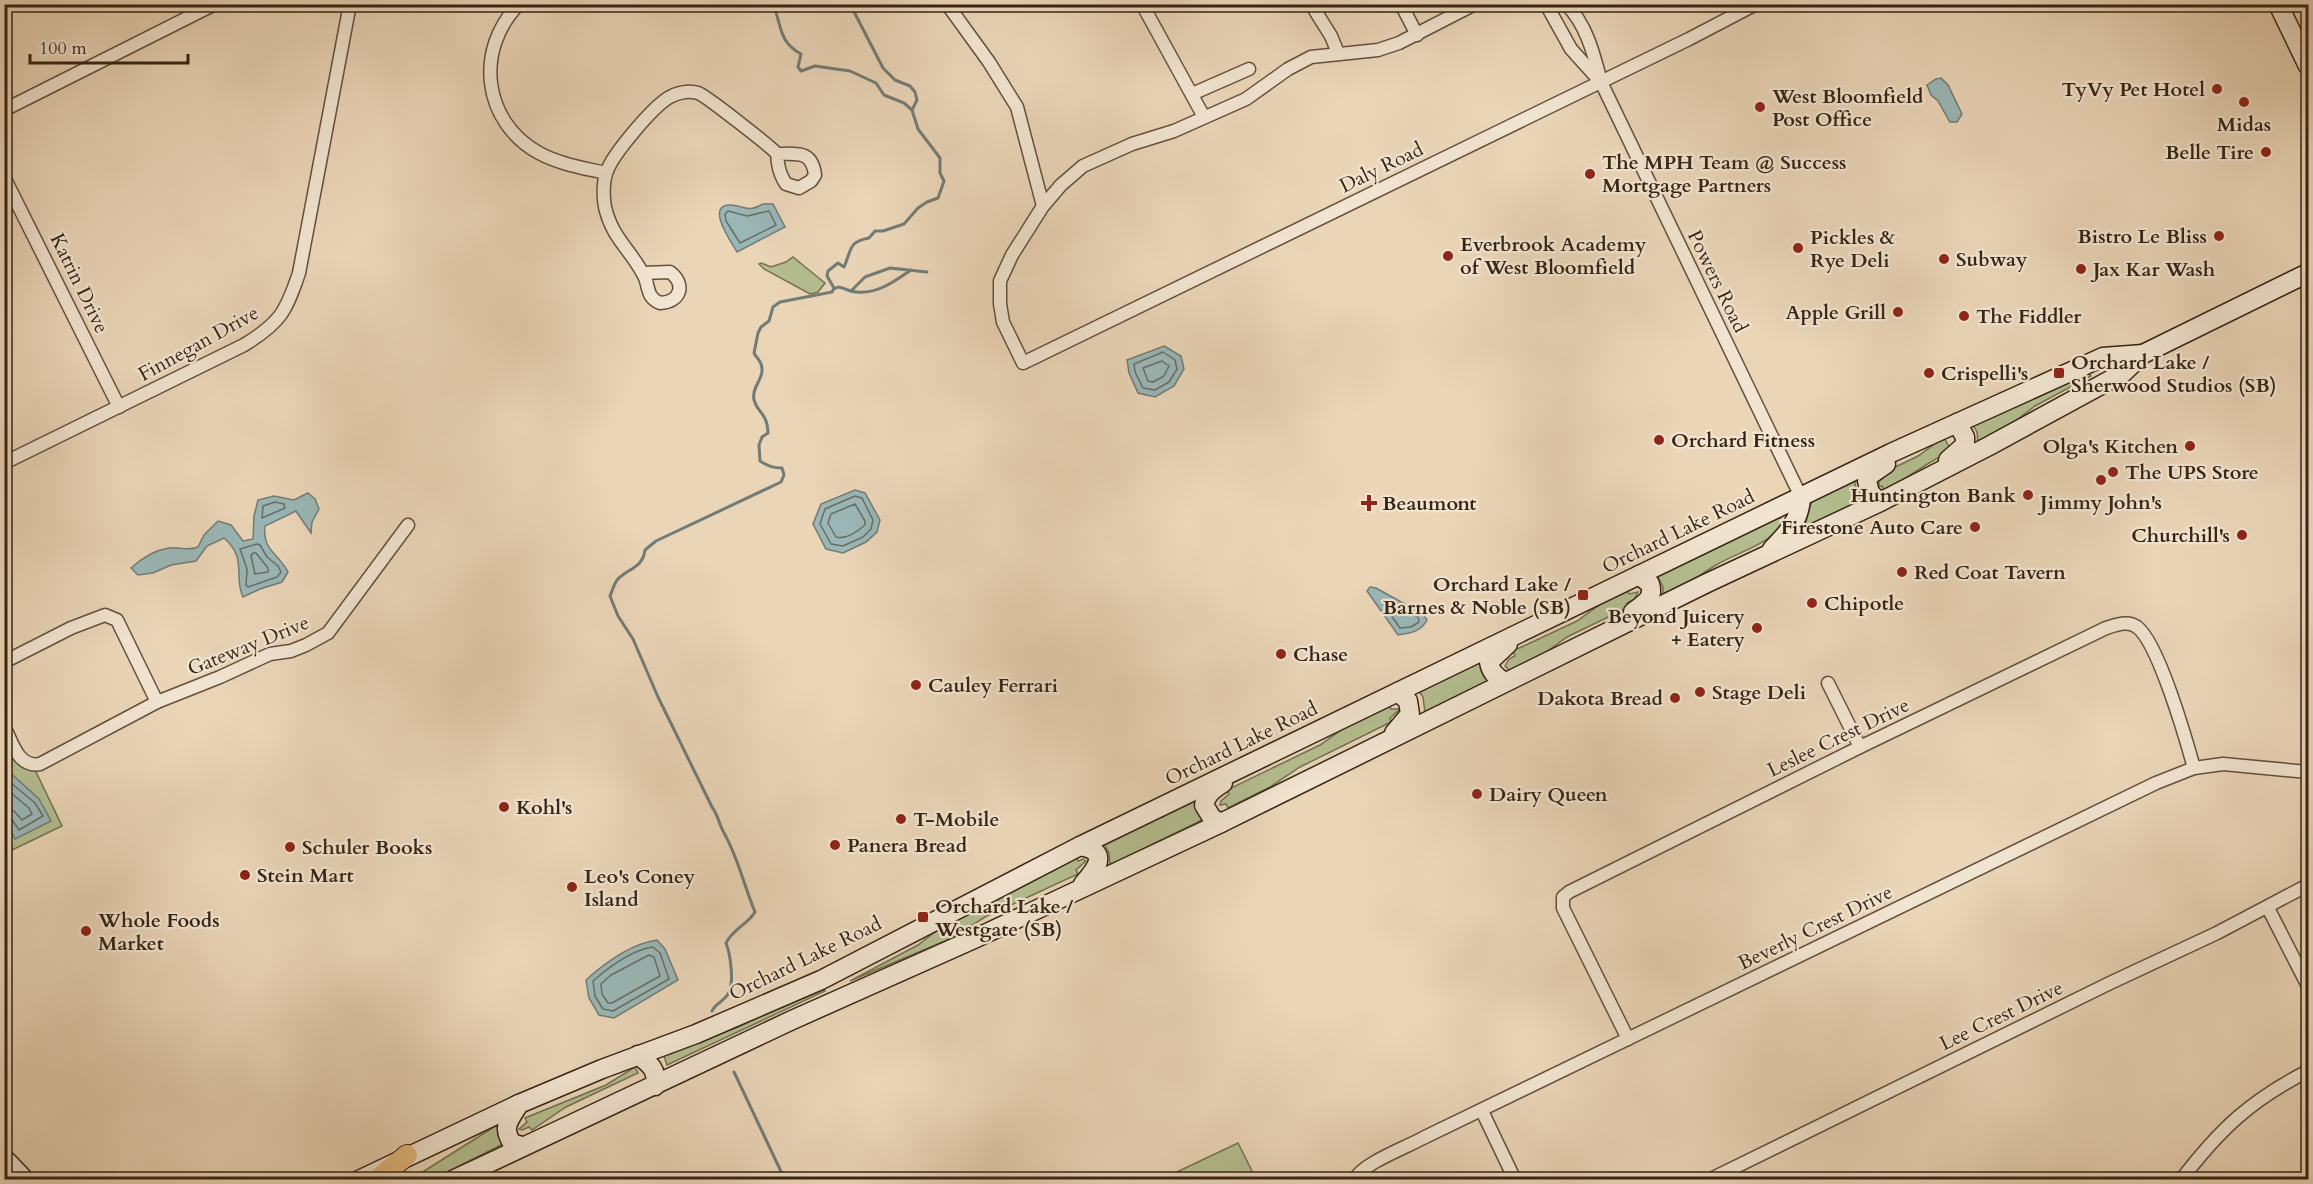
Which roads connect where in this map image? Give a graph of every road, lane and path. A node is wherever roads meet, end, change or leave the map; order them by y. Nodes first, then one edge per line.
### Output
1 (215, 4) edge
2 (350, 4) edge
3 (519, 4) edge
4 (947, 4) edge
5 (1142, 4) edge
6 (1311, 4) edge
7 (1401, 4) edge
8 (1475, 4) edge
9 (1546, 4) edge
10 (1566, 4) edge
11 (1756, 4) edge
12 (2278, 4) edge
13 (1576, 18) junction
14 (1560, 28) junction
15 (1417, 35) junction
16 (1338, 53) junction
17 (2308, 66) edge
18 (1249, 69) dead end
19 (1601, 82) junction
20 (1192, 94) junction
21 (4, 110) edge
22 (1204, 117) junction
23 (777, 154) dead end
24 (606, 173) junction
25 (4, 177) edge
26 (1043, 206) junction
27 (643, 273) dead end
28 (2308, 273) edge
29 (2143, 354) junction
30 (2103, 357) junction
31 (2082, 396) junction
32 (119, 407) junction
33 (1957, 423) junction
34 (1933, 434) junction
35 (4, 463) edge
36 (1930, 476) junction
37 (1801, 497) junction
38 (1880, 502) junction
39 (408, 525) dead end
40 (1764, 556) junction
41 (1639, 575) junction
42 (1526, 630) junction
43 (1611, 630) junction
44 (4, 662) edge
45 (1504, 682) junction
46 (1828, 683) dead end
47 (1398, 692) junction
48 (157, 702) junction
49 (4, 726) edge
50 (1386, 740) junction
51 (1860, 747) junction
52 (1248, 764) junction
53 (2194, 768) junction
54 (2308, 772) edge
55 (1221, 823) junction
56 (1080, 846) junction
57 (2308, 885) edge
58 (1078, 890) junction
59 (2268, 908) junction
60 (884, 946) junction
61 (2308, 986) edge
62 (839, 998) junction
63 (1628, 1039) junction
64 (638, 1055) junction
65 (2308, 1071) edge
66 (655, 1086) junction
67 (519, 1104) junction
68 (1482, 1111) junction
69 (522, 1146) junction
70 (407, 1155) junction
71 (4, 1158) edge
72 (25, 1179) edge
73 (359, 1179) edge
74 (377, 1179) edge
75 (453, 1179) edge
76 (1354, 1179) edge
77 (1515, 1179) edge
78 (1709, 1179) edge
79 (2181, 1179) edge

1 - 21 street
2 - 32 street, Finnegan Drive
3 - 24 street
4 - 26 street
5 - 20 street
6 - 16 street
7 - 15 street
8 - 15 street
9 - 14 street
10 - 13 street
11 - 19 street, Daly Road
12 - 17 main road
13 - 14 street
13 - 19 street
14 - 19 street
15 - 16 street
16 - 22 street
18 - 20 street
19 - 26 street, Daly Road
19 - 37 street, Powers Road
20 - 22 street
22 - 26 street
23 - 24 street
24 - 27 street
25 - 32 street, Katrin Drive
28 - 29 main road, Orchard Lake Road
29 - 30 main road, Orchard Lake Road
29 - 31 main road, Orchard Lake Road
30 - 31 main road
30 - 33 main road, Orchard Lake Road
31 - 36 main road, Orchard Lake Road
32 - 35 street, Finnegan Drive
33 - 34 main road, Orchard Lake Road
33 - 36 main road
34 - 37 main road, Orchard Lake Road
34 - 38 main road
36 - 38 main road, Orchard Lake Road
37 - 40 main road
37 - 41 main road, Orchard Lake Road
38 - 40 main road, Orchard Lake Road
39 - 48 street, Gateway Drive
40 - 43 main road, Orchard Lake Road
41 - 42 main road, Orchard Lake Road
41 - 43 main road
42 - 45 main road
42 - 47 main road, Orchard Lake Road
43 - 45 main road, Orchard Lake Road
44 - 48 street
45 - 50 main road, Orchard Lake Road
46 - 51 street
47 - 50 main road
47 - 52 main road, Orchard Lake Road
48 - 49 street, Gateway Drive
50 - 55 main road, Orchard Lake Road
51 - 53 street, Leslee Crest Drive
51 - 63 street, Leslee Crest Drive
52 - 55 main road
52 - 56 main road, Orchard Lake Road
53 - 54 street, Beverly Crest Drive
53 - 63 street, Beverly Crest Drive
55 - 58 main road, Orchard Lake Road
56 - 58 main road
56 - 60 main road, Orchard Lake Road
57 - 59 street, Lee Crest Drive
58 - 62 main road, Orchard Lake Road
59 - 61 street
59 - 78 street, Lee Crest Drive
60 - 62 main road
60 - 64 main road, Orchard Lake Road
62 - 66 main road, Orchard Lake Road
63 - 68 street, Beverly Crest Drive
64 - 66 main road
64 - 67 main road, Orchard Lake Road
65 - 79 street
66 - 69 main road, Orchard Lake Road
67 - 69 main road
67 - 70 main road, Orchard Lake Road
68 - 76 street, Beverly Crest Drive
68 - 77 street
69 - 75 main road, Orchard Lake Road
70 - 73 main road, Orchard Lake Road
70 - 74 main road
71 - 72 main road

